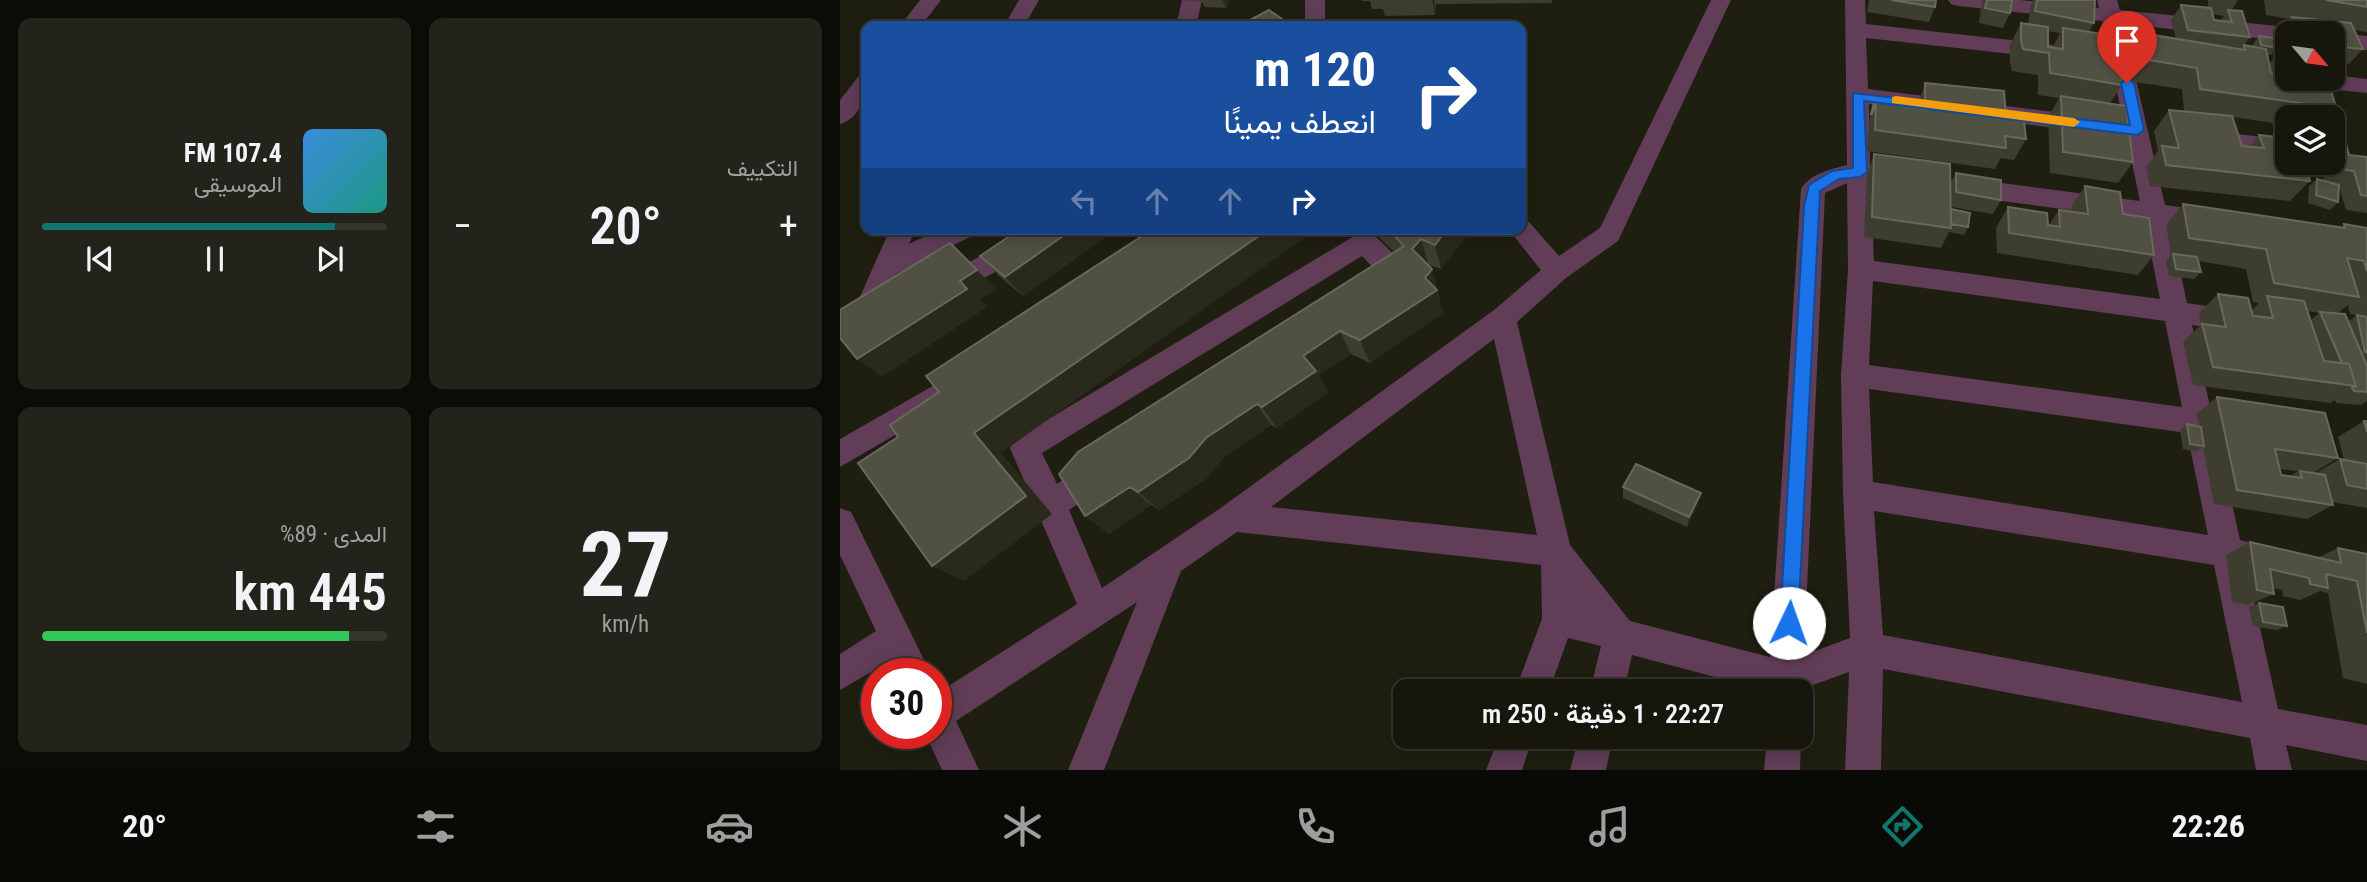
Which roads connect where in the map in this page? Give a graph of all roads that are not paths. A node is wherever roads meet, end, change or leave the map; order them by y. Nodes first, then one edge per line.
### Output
1 (931, 0) edge
2 (1029, 0) edge
3 (1192, 0) edge
4 (1315, 0) edge
5 (1721, 0) edge
6 (1855, 0) edge
7 (1958, 0) edge
8 (2108, 8) edge
9 (914, 21) edge
10 (1017, 21) edge
11 (1187, 21) edge
12 (1315, 21) edge
13 (1856, 30) junction
14 (2275, 32) edge
15 (2345, 40) edge
16 (2367, 43) edge
17 (2069, 53) edge
18 (2109, 57) junction
19 (2150, 62) edge
20 (2345, 84) edge
21 (2367, 86) edge
22 (861, 89) edge
23 (1857, 96) junction
24 (840, 116) edge
25 (2160, 133) junction
26 (2275, 147) edge
27 (1860, 172) junction
28 (2155, 213) junction
29 (2234, 223) edge
30 (900, 235) edge
31 (951, 235) edge
32 (1041, 235) edge
33 (1525, 235) edge
34 (884, 268) junction
35 (1861, 269) junction
36 (1557, 271) junction
37 (922, 299) edge
38 (2176, 312) junction
39 (889, 318) edge
40 (1503, 318) junction
41 (2258, 323) edge
42 (1855, 375) junction
43 (958, 384) edge
44 (2199, 422) junction
45 (2238, 427) edge
46 (840, 454) edge
47 (1858, 494) junction
48 (1051, 505) junction
49 (1233, 517) junction
50 (840, 522) edge
51 (1556, 552) junction
52 (2226, 553) junction
53 (1170, 559) junction
54 (2277, 561) edge
55 (1096, 611) junction
56 (1558, 619) junction
57 (1620, 635) junction
58 (897, 637) junction
59 (1867, 649) junction
60 (907, 658) edge
61 (840, 674) edge
62 (1536, 679) edge
63 (1610, 679) edge
64 (1766, 679) edge
65 (1786, 679) edge
66 (1800, 679) edge
67 (952, 704) edge
68 (2264, 724) junction
69 (2367, 743) edge
70 (951, 749) edge
71 (1512, 749) edge
72 (1593, 749) edge
73 (1783, 749) edge
74 (961, 770) edge
75 (1086, 770) edge
76 (1504, 770) edge
77 (1588, 770) edge
78 (1782, 770) edge
79 (1863, 770) edge
80 (2274, 770) edge

1 - 9 street
2 - 10 street
3 - 11 street
4 - 12 street
5 - 36 street
6 - 13 street
7 - 8 street
8 - 14 street
8 - 18 street
13 - 17 street
13 - 23 street
15 - 16 street
18 - 19 street
18 - 25 street
20 - 21 street
22 - 24 street
23 - 25 street
23 - 27 street
25 - 26 street
25 - 28 street
27 - 28 street
27 - 35 street
27 - 65 street
28 - 29 street
28 - 38 street
30 - 34 street
31 - 34 street
32 - 37 street
33 - 36 street
34 - 39 street
35 - 38 street
35 - 42 street
36 - 40 street
38 - 41 street
38 - 44 street
40 - 49 street
40 - 51 street
42 - 44 street
42 - 47 street
43 - 46 street
44 - 45 street
44 - 52 street
47 - 52 street
47 - 59 street
48 - 48 street
48 - 55 street
49 - 51 street
49 - 53 street
50 - 58 street
51 - 56 street
51 - 57 street
52 - 54 street
52 - 68 street
53 - 55 street
53 - 75 street
55 - 67 street
56 - 57 street
56 - 62 street
57 - 63 street
57 - 64 street
58 - 60 street
58 - 61 street
59 - 66 street
59 - 68 street
59 - 79 street
68 - 69 street
68 - 80 street
70 - 74 street
71 - 76 street
72 - 77 street
73 - 78 street

